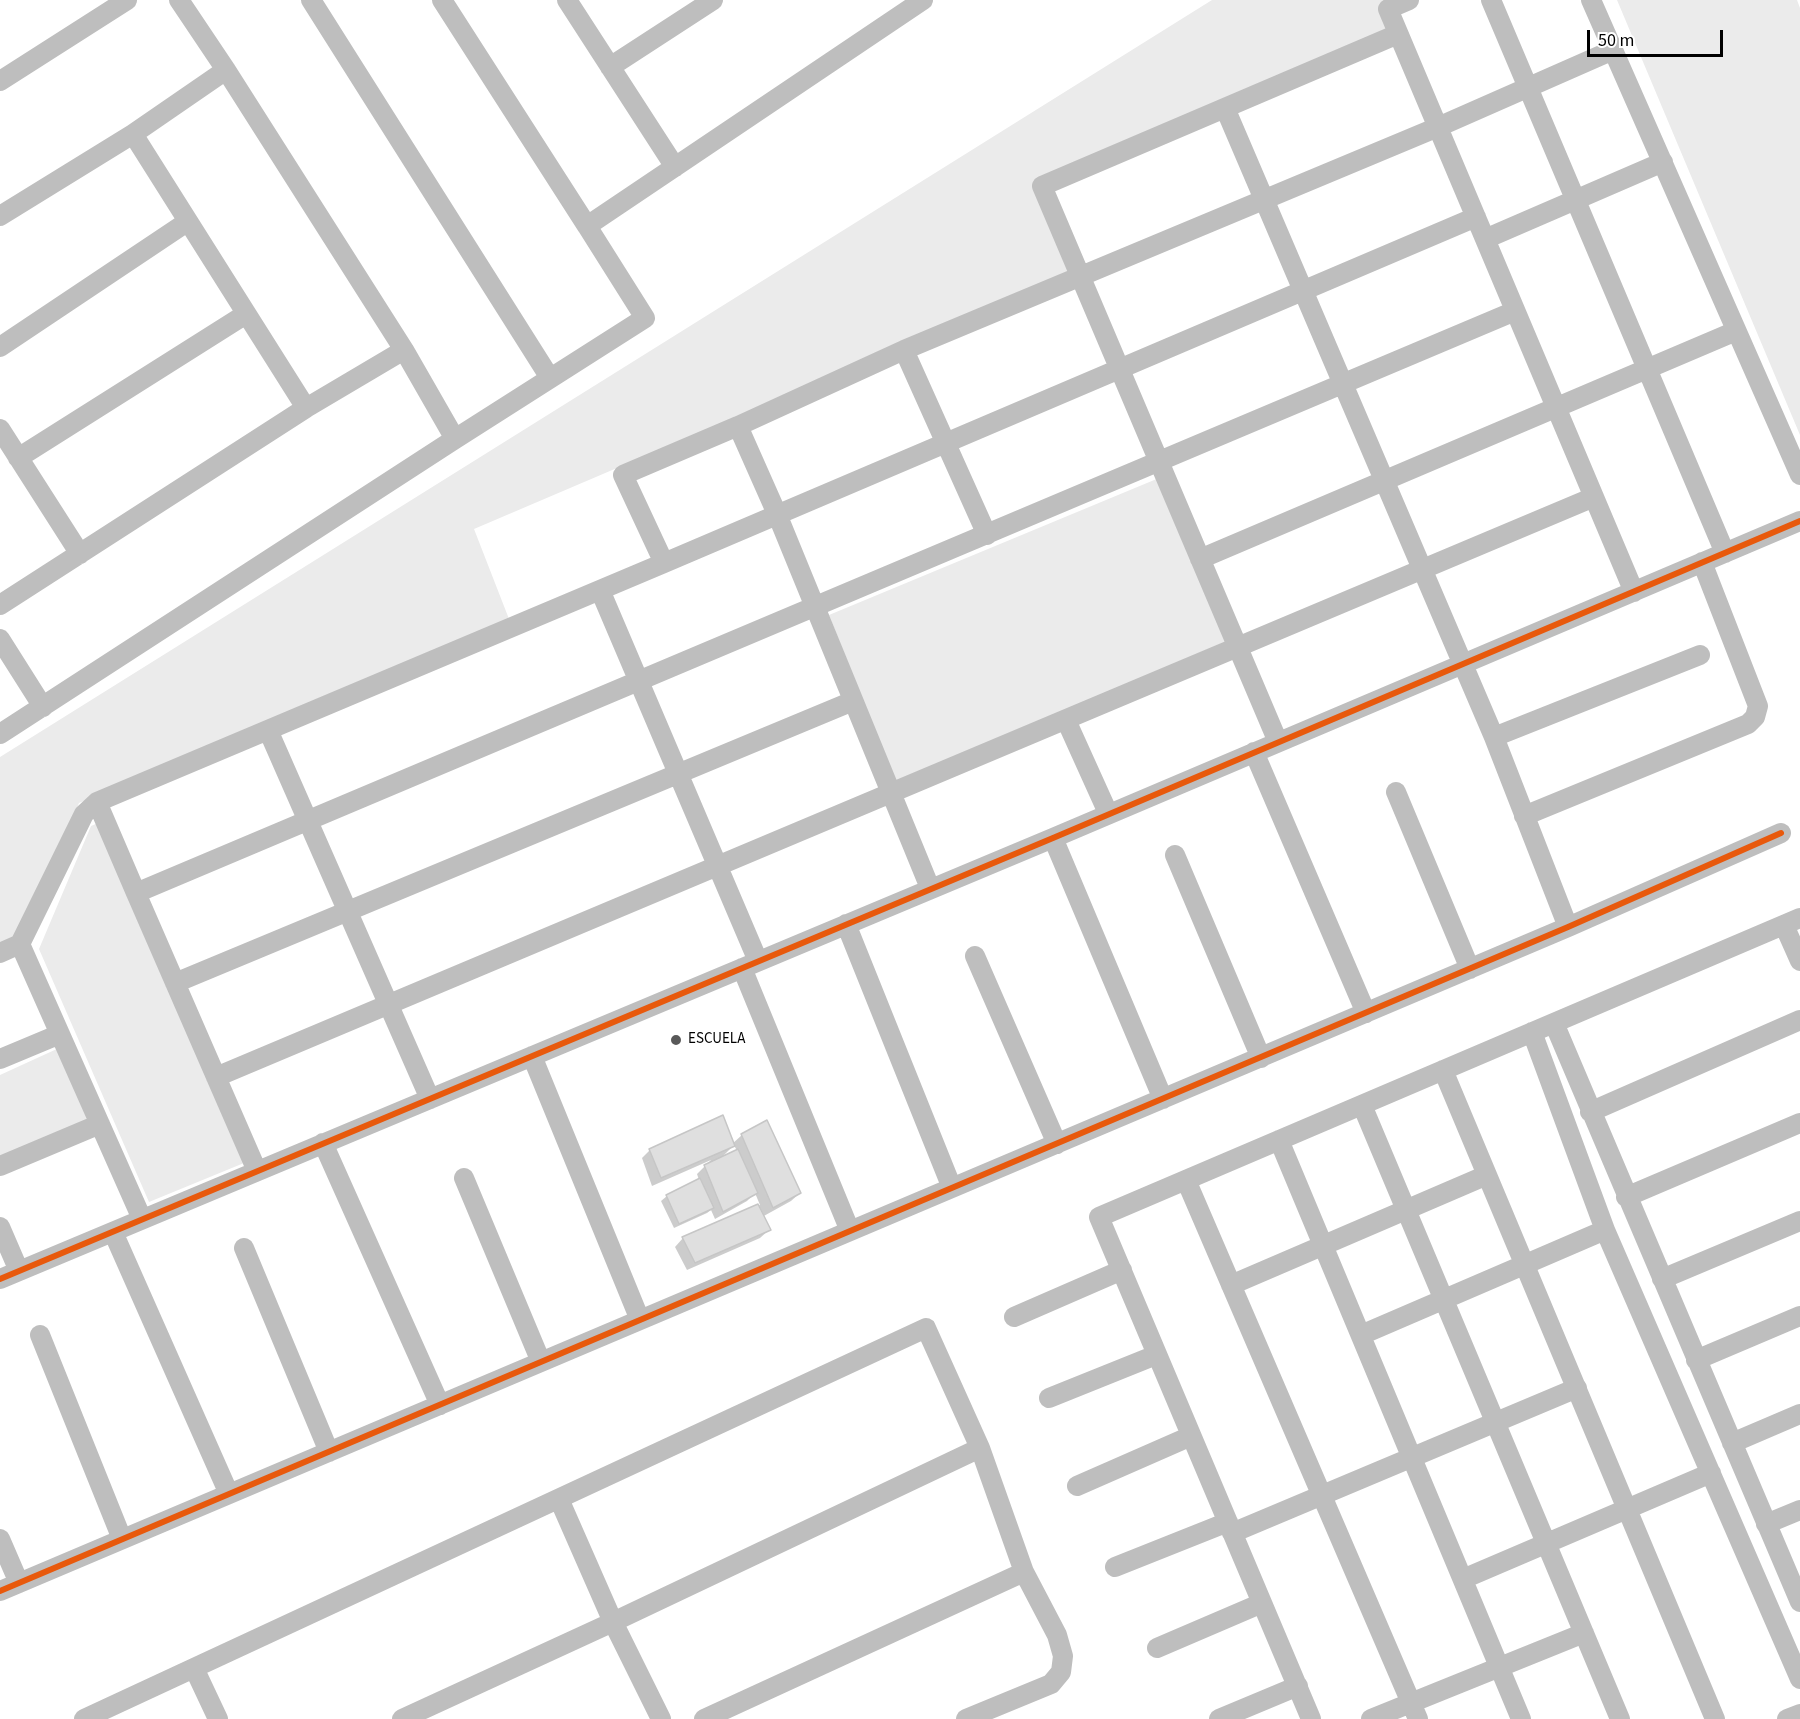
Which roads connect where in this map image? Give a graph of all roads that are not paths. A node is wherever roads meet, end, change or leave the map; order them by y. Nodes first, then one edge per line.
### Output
1 (128, 0) edge
2 (179, 0) edge
3 (310, 0) edge
4 (442, 0) edge
5 (567, 0) edge
6 (713, 0) edge
7 (923, 0) edge
8 (1409, 0) edge
9 (1491, 0) edge
10 (1591, 0) edge
11 (1398, 34) junction
12 (1613, 50) junction
13 (610, 67) junction
14 (226, 70) junction
15 (0, 81) edge
16 (1528, 87) junction
17 (1225, 108) junction
18 (1437, 127) junction
19 (133, 134) junction
20 (1663, 162) junction
21 (675, 167) junction
22 (1575, 199) junction
23 (1264, 200) junction
24 (0, 216) edge
25 (1476, 217) junction
26 (187, 222) junction
27 (587, 225) junction
28 (1485, 239) junction
29 (1081, 277) junction
30 (1303, 291) junction
31 (1515, 311) junction
32 (246, 314) junction
33 (1736, 331) junction
34 (0, 347) edge
35 (404, 350) junction
36 (904, 350) junction
37 (1119, 368) junction
38 (1647, 369) junction
39 (550, 378) junction
40 (1343, 385) junction
41 (306, 408) junction
42 (1556, 408) junction
43 (738, 426) junction
44 (0, 429) edge
45 (454, 438) junction
46 (945, 442) junction
47 (18, 458) junction
48 (1159, 462) junction
49 (1800, 475) edge
50 (1384, 480) junction
51 (1594, 497) junction
52 (777, 514) junction
53 (1800, 521) edge
54 (987, 535) junction
55 (1725, 553) junction
56 (80, 554) junction
57 (1200, 559) junction
58 (1702, 562) junction
59 (664, 563) junction
60 (1422, 568) junction
61 (600, 590) junction
62 (1634, 592) junction
63 (0, 606) edge
64 (815, 607) junction
65 (0, 639) edge
66 (1238, 648) junction
67 (1700, 655) dead end
68 (1463, 664) junction
69 (639, 681) junction
70 (853, 701) junction
71 (43, 707) junction
72 (1066, 720) junction
73 (268, 730) junction
74 (0, 734) edge
75 (1494, 737) junction
76 (1278, 742) junction
77 (1254, 752) junction
78 (678, 774) junction
79 (1396, 792) dead end
80 (891, 794) junction
81 (98, 802) junction
82 (1108, 813) junction
83 (1524, 816) junction
84 (308, 821) junction
85 (1781, 833) dead end
86 (1053, 838) junction
87 (1175, 855) dead end
88 (718, 867) junction
89 (930, 888) junction
90 (136, 893) junction
91 (347, 911) junction
92 (1792, 921) edge
93 (846, 924) junction
94 (1569, 927) junction
95 (20, 944) junction
96 (0, 953) edge
97 (975, 956) dead end
98 (1800, 961) edge
99 (750, 965) junction
100 (1470, 969) junction
101 (175, 983) junction
102 (388, 1005) junction
103 (1366, 1013) junction
104 (1800, 1020) edge
105 (1554, 1023) junction
106 (1532, 1032) junction
107 (60, 1034) junction
108 (532, 1056) junction
109 (1261, 1058) junction
110 (0, 1059) edge
111 (1443, 1070) junction
112 (216, 1077) junction
113 (430, 1099) junction
114 (1163, 1099) junction
115 (1362, 1105) junction
116 (1590, 1112) junction
117 (1800, 1122) edge
118 (100, 1124) junction
119 (1279, 1140) junction
120 (323, 1143) junction
121 (1057, 1144) junction
122 (0, 1166) edge
123 (257, 1171) junction
124 (1487, 1175) junction
125 (464, 1179) dead end
126 (1186, 1180) junction
127 (952, 1188) junction
128 (1626, 1197) junction
129 (1406, 1209) junction
130 (142, 1219) junction
131 (1800, 1221) edge
132 (0, 1227) edge
133 (1605, 1230) junction
134 (850, 1231) junction
135 (113, 1232) junction
136 (1323, 1245) junction
137 (244, 1248) dead end
138 (1525, 1265) junction
139 (1122, 1270) junction
140 (19, 1271) junction
141 (1662, 1279) junction
142 (0, 1280) edge
143 (1231, 1285) junction
144 (1445, 1300) junction
145 (1800, 1316) edge
146 (1014, 1317) dead end
147 (640, 1320) junction
148 (40, 1335) dead end
149 (1361, 1335) junction
150 (1156, 1355) junction
151 (1696, 1360) junction
152 (541, 1362) junction
153 (1577, 1388) junction
154 (1049, 1398) dead end
155 (440, 1405) junction
156 (1800, 1414) edge
157 (1496, 1422) junction
158 (1191, 1436) junction
159 (1732, 1443) junction
160 (980, 1448) junction
161 (329, 1452) junction
162 (1412, 1457) junction
163 (1711, 1473) junction
164 (1077, 1486) dead end
165 (229, 1494) junction
166 (1321, 1496) junction
167 (559, 1499) junction
168 (1627, 1509) junction
169 (1800, 1510) edge
170 (1766, 1524) junction
171 (1230, 1527) junction
172 (0, 1539) edge
173 (122, 1539) junction
174 (1546, 1543) junction
175 (1115, 1567) dead end
176 (1024, 1572) junction
177 (1463, 1579) junction
178 (19, 1583) junction
179 (0, 1591) edge
180 (1800, 1602) edge
181 (1262, 1603) junction
182 (613, 1622) junction
183 (1584, 1633) junction
184 (1158, 1648) dead end
185 (1500, 1667) junction
186 (194, 1668) junction
187 (1800, 1679) edge
188 (1298, 1686) junction
189 (1414, 1711) edge
190 (1800, 1714) edge
191 (84, 1719) edge
192 (218, 1719) edge
193 (402, 1719) edge
194 (661, 1719) edge
195 (704, 1719) edge
196 (966, 1719) edge
197 (1219, 1719) edge
198 (1311, 1719) edge
199 (1371, 1719) edge
200 (1521, 1719) edge
201 (1620, 1719) edge
202 (1715, 1719) edge
203 (1787, 1719) edge

1 - 15 street
2 - 14 street
3 - 39 street
4 - 27 street
5 - 13 street
6 - 13 street
7 - 21 street
8 - 11 street
9 - 16 street
10 - 12 street
11 - 17 street
11 - 18 street
12 - 16 street
12 - 20 street
13 - 21 street
14 - 19 street
14 - 35 street
16 - 18 street
16 - 22 street
17 - 23 street
17 - 29 street
18 - 23 street
18 - 25 street
19 - 24 street
19 - 26 street
20 - 22 street
20 - 33 street
21 - 27 street
22 - 28 street
22 - 38 street
23 - 29 street
23 - 30 street
25 - 28 street
25 - 30 street
26 - 32 street
26 - 34 street
27 - 39 street
28 - 31 street
29 - 36 street
29 - 37 street
30 - 37 street
30 - 40 street
31 - 40 street
31 - 42 street
32 - 41 street
32 - 47 street
33 - 38 street
33 - 49 street
35 - 41 street
35 - 45 street
36 - 43 street
36 - 46 street
37 - 46 street
37 - 48 street
38 - 42 street
38 - 55 street
39 - 45 street
40 - 48 street
40 - 50 street
41 - 56 street
42 - 50 street
42 - 51 street
43 - 52 street
43 - 59 street
44 - 47 street
45 - 71 street
46 - 52 street
46 - 54 street
47 - 56 street
48 - 54 street
48 - 57 street
50 - 57 street
50 - 60 street
51 - 60 street
51 - 62 street
52 - 59 street
52 - 64 street
53 - 55 street
54 - 64 street
55 - 58 street
56 - 63 street
57 - 66 street
58 - 62 street
58 - 83 street
59 - 61 street
60 - 66 street
60 - 68 street
61 - 69 street
61 - 73 street
62 - 68 street
64 - 69 street
64 - 70 street
65 - 71 street
66 - 72 street
66 - 76 street
67 - 75 street
68 - 75 street
68 - 76 street
69 - 78 street
69 - 84 street
70 - 78 street
70 - 80 street
71 - 74 street
72 - 80 street
72 - 82 street
73 - 81 street
73 - 84 street
75 - 83 street
76 - 77 street
77 - 82 street
77 - 103 street
78 - 88 street
78 - 91 street
79 - 100 street
80 - 88 street
80 - 89 street
81 - 90 street
81 - 95 street
82 - 86 street
83 - 94 street
84 - 90 street
84 - 91 street
85 - 94 street
86 - 89 street
86 - 114 street
87 - 109 street
88 - 99 street
88 - 102 street
89 - 93 street
90 - 101 street
91 - 101 street
91 - 102 street
92 - 98 street
92 - 105 street
93 - 99 street
93 - 127 street
94 - 100 street
95 - 96 street
95 - 107 street
97 - 121 street
99 - 108 street
99 - 134 street
100 - 103 street
101 - 112 street
102 - 112 street
102 - 113 street
103 - 109 street
104 - 116 street
105 - 106 street
105 - 116 street
106 - 111 street
106 - 133 street
107 - 110 street
107 - 118 street
108 - 113 street
108 - 147 street
109 - 114 street
111 - 115 street
111 - 124 street
112 - 123 street
113 - 120 street
114 - 121 street
115 - 119 street
115 - 129 street
116 - 128 street
117 - 128 street
118 - 122 street
118 - 130 street
119 - 126 street
119 - 136 street
120 - 123 street
120 - 155 street
121 - 127 street
123 - 130 street
124 - 129 street
124 - 138 street
125 - 152 street
126 - 139 street
126 - 143 street
127 - 134 street
128 - 141 street
129 - 136 street
129 - 144 street
130 - 135 street
131 - 141 street
132 - 140 street
133 - 138 street
133 - 163 street
134 - 147 street
135 - 140 street
135 - 165 street
136 - 143 street
136 - 149 street
137 - 161 street
138 - 144 street
138 - 153 street
139 - 146 street
139 - 150 street
140 - 142 street
141 - 151 street
143 - 166 street
144 - 149 street
144 - 157 street
145 - 151 street
147 - 152 street
148 - 173 street
149 - 162 street
150 - 154 street
150 - 158 street
151 - 159 street
152 - 155 street
153 - 157 street
153 - 168 street
155 - 161 street
156 - 159 street
157 - 162 street
157 - 174 street
158 - 164 street
158 - 171 street
159 - 170 street
160 - 167 street
160 - 176 street
160 - 182 street
161 - 165 street
162 - 166 street
162 - 177 street
163 - 168 street
163 - 187 street
165 - 173 street
166 - 171 street
166 - 189 street
167 - 182 street
167 - 186 street
168 - 174 street
168 - 202 street
169 - 170 street
170 - 180 street
171 - 175 street
171 - 181 street
172 - 178 street
173 - 178 street
174 - 177 street
174 - 183 street
176 - 195 street
176 - 196 street
177 - 185 street
178 - 179 street
181 - 184 street
181 - 188 street
182 - 193 street
182 - 194 street
183 - 185 street
183 - 201 street
185 - 189 street
185 - 200 street
186 - 191 street
186 - 192 street
188 - 197 street
188 - 198 street
189 - 199 street
190 - 203 street

